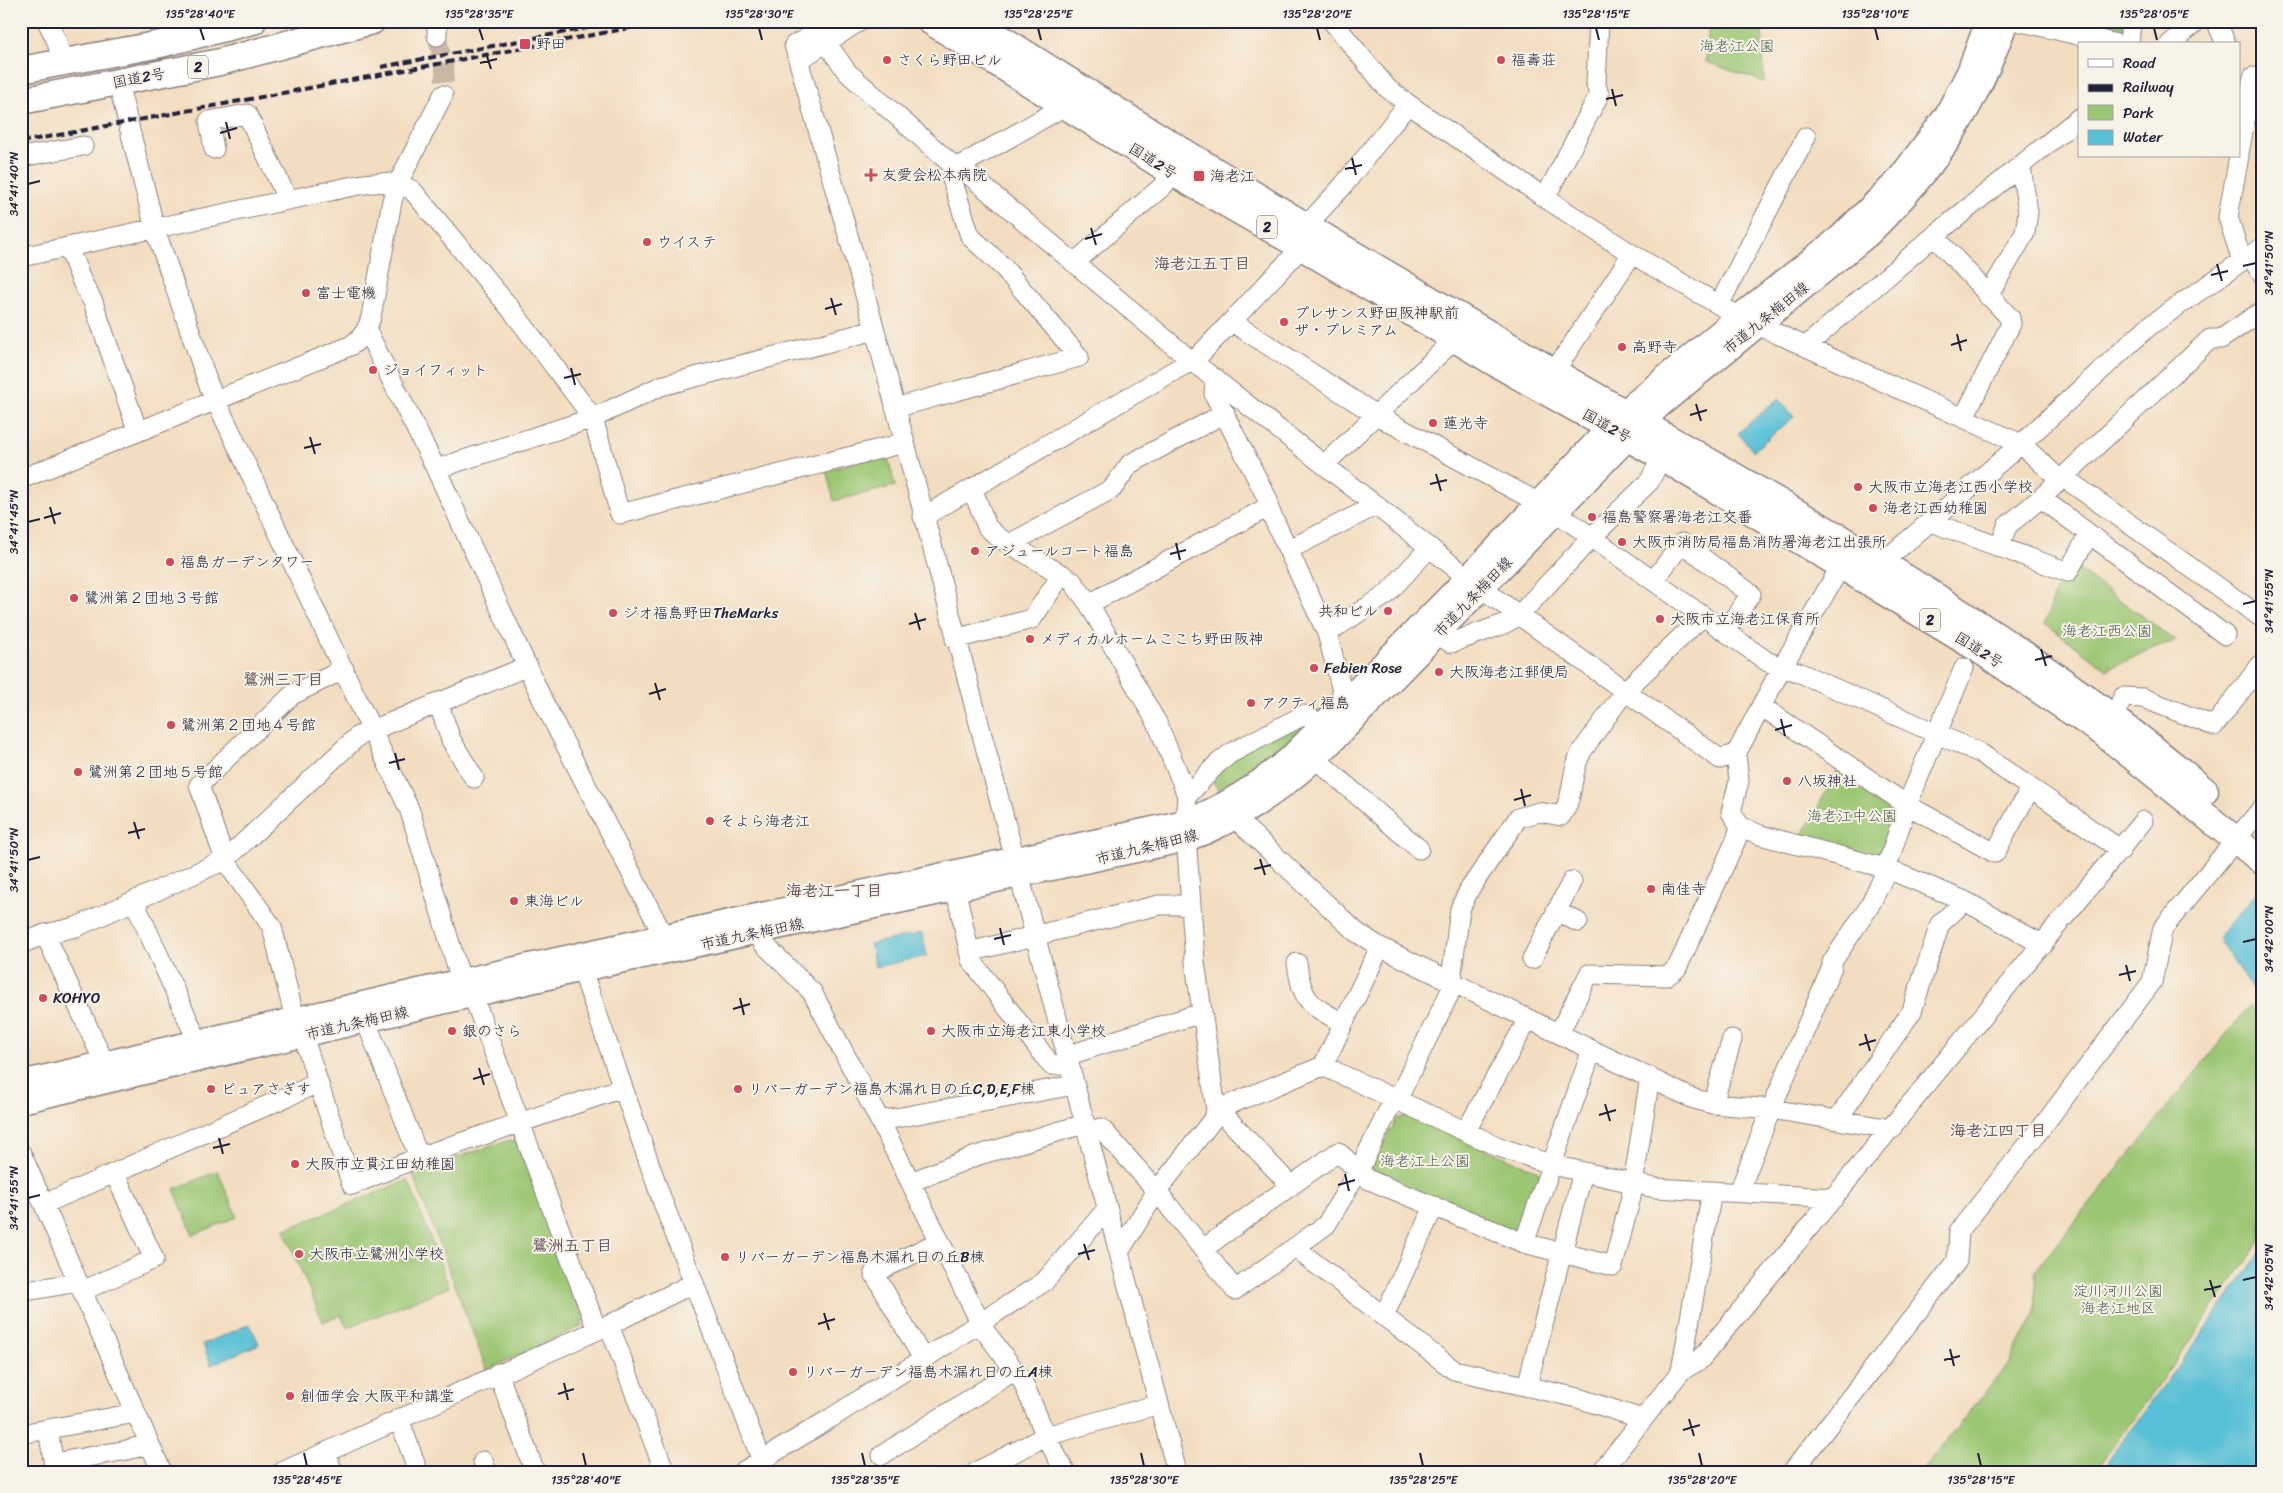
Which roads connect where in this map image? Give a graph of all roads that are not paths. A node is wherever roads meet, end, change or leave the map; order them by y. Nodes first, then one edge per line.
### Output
1 (47, 21) edge
2 (253, 21) edge
3 (372, 21) edge
4 (840, 21) edge
5 (860, 21) edge
6 (930, 21) edge
7 (974, 21) edge
8 (1332, 21) edge
9 (1599, 21) edge
10 (1987, 21) edge
11 (2007, 21) edge
12 (2017, 21) edge
13 (2131, 21) edge
14 (2197, 21) edge
15 (2216, 21) edge
16 (822, 32) edge
17 (2108, 42) edge
18 (2129, 42) edge
19 (2172, 42) edge
20 (2225, 42) edge
21 (62, 62) junction
22 (21, 70) edge
23 (2252, 76) edge
24 (118, 83) junction
25 (443, 95) tunnel mouth
26 (21, 101) edge
27 (1408, 104) junction
28 (1065, 106) junction
29 (2078, 119) edge
30 (1806, 137) dead end
31 (82, 146) dead end
32 (214, 149) dead end
33 (2240, 149) edge
34 (21, 157) edge
35 (2238, 158) edge
36 (1182, 166) junction
37 (2020, 167) junction
38 (956, 168) junction
39 (398, 183) junction
40 (1545, 198) junction
41 (288, 200) junction
42 (155, 229) junction
43 (1934, 236) junction
44 (1304, 237) junction
45 (68, 248) junction
46 (1632, 254) junction
47 (2251, 255) edge
48 (21, 257) edge
49 (1074, 263) junction
50 (2262, 274) edge
51 (1988, 296) junction
52 (1719, 305) junction
53 (2262, 311) edge
54 (1748, 320) junction
55 (1232, 322) junction
56 (874, 330) junction
57 (367, 331) junction
58 (1455, 339) junction
59 (1806, 346) junction
60 (1193, 362) junction
61 (1554, 372) junction
62 (1215, 378) junction
63 (216, 400) junction
64 (895, 408) junction
65 (1224, 413) junction
66 (1378, 416) junction
67 (1964, 417) junction
68 (593, 418) junction
69 (1625, 425) junction
70 (138, 432) junction
71 (904, 443) junction
72 (2021, 444) junction
73 (1662, 457) junction
74 (1325, 464) junction
75 (436, 469) junction
76 (2063, 477) junction
77 (21, 479) edge
78 (972, 488) junction
79 (2041, 498) junction
80 (1376, 505) junction
81 (1268, 507) junction
82 (1548, 507) junction
83 (923, 516) junction
84 (1931, 522) junction
85 (2089, 534) junction
86 (1592, 536) junction
87 (1011, 543) junction
88 (1430, 546) junction
89 (2000, 547) junction
90 (1288, 550) junction
91 (1891, 555) dead end
92 (1062, 574) junction
93 (1834, 578) dead end
94 (1654, 580) junction
95 (1474, 582) junction
96 (1089, 604) junction
97 (1518, 616) junction
98 (1703, 616) junction
99 (2262, 618) edge
100 (1725, 631) junction
101 (1327, 633) junction
102 (1437, 634) junction
103 (2225, 635) dead end
104 (955, 639) junction
105 (2262, 663) edge
106 (528, 666) junction
107 (1782, 667) junction
108 (1964, 668) dead end
109 (344, 669) junction
110 (1625, 691) junction
111 (438, 702) junction
112 (1345, 702) junction
113 (1761, 706) junction
114 (2114, 718) junction
115 (1322, 724) junction
116 (372, 729) junction
117 (1937, 732) junction
118 (1736, 754) junction
119 (1316, 759) junction
120 (474, 778) dead end
121 (2030, 789) junction
122 (1187, 796) junction
123 (1907, 805) junction
124 (1236, 819) junction
125 (2143, 821) dead end
126 (1740, 826) junction
127 (1186, 831) junction
128 (2253, 837) edge
129 (1419, 849) dead end
130 (2121, 850) junction
131 (225, 860) junction
132 (1017, 867) junction
133 (1885, 868) junction
134 (1572, 881) dead end
135 (958, 900) dead end
136 (134, 901) junction
137 (1965, 901) junction
138 (1190, 908) junction
139 (1556, 911) junction
140 (1578, 922) dead end
141 (759, 932) junction
142 (45, 934) junction
143 (1034, 936) junction
144 (665, 943) junction
145 (21, 944) edge
146 (2042, 945) junction
147 (1380, 947) junction
148 (969, 952) junction
149 (1532, 958) dead end
150 (1297, 963) dead end
151 (582, 970) junction
152 (1454, 984) junction
153 (467, 988) junction
154 (1201, 1013) junction
155 (1528, 1019) junction
156 (366, 1021) junction
157 (1343, 1023) junction
158 (299, 1027) junction
159 (1559, 1033) junction
160 (1732, 1039) dead end
161 (198, 1042) junction
162 (1592, 1050) junction
163 (1067, 1060) junction
164 (104, 1062) junction
165 (1323, 1066) junction
166 (1650, 1077) junction
167 (21, 1082) edge
168 (318, 1083) junction
169 (1074, 1085) junction
170 (622, 1088) junction
171 (1394, 1100) junction
172 (21, 1102) edge
173 (1713, 1104) junction
174 (1771, 1109) junction
175 (1216, 1110) junction
176 (1837, 1120) junction
177 (880, 1121) junction
178 (520, 1122) junction
179 (1085, 1128) junction
180 (1892, 1129) junction
181 (1466, 1132) junction
182 (21, 1153) edge
183 (418, 1157) junction
184 (1553, 1165) junction
185 (1359, 1170) junction
186 (1583, 1172) junction
187 (115, 1174) junction
188 (911, 1182) junction
189 (1632, 1184) junction
190 (1291, 1186) junction
191 (1157, 1191) junction
192 (1712, 1191) junction
193 (1739, 1192) junction
194 (1834, 1198) junction
195 (44, 1204) junction
196 (1434, 1206) junction
197 (1107, 1209) junction
198 (940, 1241) junction
199 (1524, 1243) junction
200 (1295, 1248) junction
201 (1203, 1249) junction
202 (1120, 1252) junction
203 (1561, 1252) junction
204 (694, 1283) junction
205 (80, 1286) junction
206 (21, 1292) edge
207 (1384, 1316) junction
208 (982, 1323) junction
209 (602, 1328) junction
210 (923, 1359) junction
211 (1014, 1371) junction
212 (1681, 1371) junction
213 (498, 1373) junction
214 (1527, 1386) junction
215 (1159, 1404) junction
216 (136, 1413) junction
217 (398, 1418) junction
218 (1642, 1419) junction
219 (48, 1429) junction
220 (21, 1434) edge
221 (1046, 1436) junction
222 (149, 1444) junction
223 (326, 1453) junction
224 (882, 1455) dead end
225 (762, 1461) junction
226 (54, 1467) edge
227 (162, 1472) edge
228 (282, 1472) edge
229 (333, 1472) edge
230 (418, 1472) edge
231 (535, 1472) edge
232 (665, 1472) edge
233 (742, 1472) edge
234 (976, 1472) edge
235 (1065, 1472) edge
236 (1177, 1472) edge
237 (1601, 1472) edge
238 (1792, 1472) edge

1 - 21 street
2 - 21 highway, 国道2号 / 2
3 - 24 highway, 国道2号 / 2
4 - 16 street
5 - 16 street
6 - 28 highway, 国道2号 / 2
7 - 36 highway, 国道2号 / 2
8 - 27 street
9 - 40 street
10 - 54 main road, 市道九条梅田線
11 - 54 main road, 市道九条梅田線
12 - 17 street
13 - 18 street
14 - 19 street
15 - 20 street
16 - 38 street
16 - 56 street
21 - 22 highway, 国道2号 / 2
23 - 33 street
24 - 26 highway, 国道2号 / 2
24 - 42 street
25 - 39 street
27 - 40 street
27 - 44 street
28 - 36 highway, 国道2号 / 2
28 - 38 street
29 - 37 street
30 - 52 street
31 - 34 street
32 - 41 street
35 - 47 street
36 - 44 highway, 国道2号 / 2
36 - 49 street
37 - 43 street
37 - 51 street
38 - 49 street
38 - 64 street
39 - 41 street
39 - 57 street
39 - 68 street
40 - 46 street
41 - 42 street
42 - 45 street
42 - 63 street
43 - 51 street
43 - 59 street
44 - 55 street
44 - 58 highway, 国道2号 / 2
44 - 61 highway, 国道2号 / 2
45 - 48 street
45 - 70 street
46 - 52 street
46 - 61 street
47 - 50 street
47 - 72 street
49 - 60 street
51 - 67 street
52 - 54 street
53 - 76 street
54 - 59 street
54 - 69 main road, 市道九条梅田線
55 - 60 street
55 - 66 street
56 - 64 street
56 - 68 street
57 - 63 street
57 - 75 street
58 - 66 street
58 - 69 highway, 国道2号 / 2
59 - 67 street
60 - 62 street
60 - 78 street
61 - 69 highway, 国道2号 / 2
62 - 65 street
62 - 74 street
63 - 70 street
63 - 109 street
64 - 71 street
65 - 81 street
65 - 87 street
66 - 74 street
66 - 82 street
67 - 72 street
68 - 71 street
68 - 75 street
69 - 73 highway, 国道2号 / 2
69 - 82 main road, 市道九条梅田線
69 - 114 highway, 国道2号 / 2
70 - 77 street
71 - 83 street
72 - 76 street
72 - 84 street
73 - 86 street
73 - 128 highway, 国道2号 / 2
74 - 80 street
75 - 106 street
76 - 79 street
76 - 99 street
78 - 83 street
78 - 87 street
79 - 85 street
79 - 89 street
80 - 88 street
80 - 90 street
81 - 90 street
81 - 96 street
82 - 86 street
82 - 95 main road, 市道九条梅田線
83 - 104 street
84 - 89 street
84 - 91 street
85 - 89 street
85 - 103 street
86 - 94 street
86 - 97 street
87 - 92 street
88 - 95 street
88 - 101 street
90 - 101 street
92 - 96 street
92 - 104 street
93 - 107 street
94 - 98 street
94 - 100 street
95 - 97 street
95 - 102 main road, 市道九条梅田線
95 - 112 main road, 市道九条梅田線
96 - 122 street
97 - 102 street
97 - 110 street
98 - 100 street
98 - 110 street
100 - 107 street
101 - 112 street
102 - 119 main road, 市道九条梅田線
104 - 132 street
105 - 114 street
106 - 111 street
106 - 144 street
107 - 113 street
107 - 117 street
108 - 117 street
109 - 116 street
109 - 131 street
110 - 118 street
110 - 152 street
111 - 116 street
111 - 120 street
112 - 115 main road, 市道九条梅田線
113 - 118 street
113 - 123 street
114 - 128 highway, 国道2号 / 2
115 - 122 street
115 - 127 main road, 市道九条梅田線
116 - 131 street
116 - 153 street
117 - 121 street
117 - 123 street
118 - 126 street
119 - 124 main road, 市道九条梅田線
119 - 129 street
121 - 123 street
121 - 130 street
122 - 127 street
123 - 133 street
124 - 127 main road, 市道九条梅田線
124 - 147 street
125 - 130 street
126 - 133 street
126 - 159 street
127 - 132 main road, 市道九条梅田線
127 - 138 street
128 - 238 street
130 - 146 street
131 - 136 street
131 - 158 street
132 - 141 main road, 市道九条梅田線
132 - 143 street
132 - 144 main road, 市道九条梅田線
133 - 137 street
133 - 174 street
134 - 139 street
135 - 148 street
136 - 142 street
136 - 161 street
137 - 146 street
137 - 176 street
138 - 143 street
138 - 154 street
139 - 140 street
139 - 149 street
141 - 144 main road, 市道九条梅田線
141 - 177 street
142 - 145 street
142 - 164 street
143 - 148 street
143 - 163 street
144 - 151 main road, 市道九条梅田線
144 - 153 main road, 市道九条梅田線
146 - 180 street
147 - 152 street
147 - 157 street
148 - 163 street
150 - 157 street
151 - 153 main road, 市道九条梅田線
151 - 170 street
152 - 155 street
152 - 171 street
153 - 156 main road, 市道九条梅田線
153 - 158 main road, 市道九条梅田線
153 - 178 street
154 - 163 street
154 - 175 street
155 - 159 street
155 - 181 street
156 - 158 main road, 市道九条梅田線
156 - 183 street
157 - 165 street
158 - 161 main road, 市道九条梅田線
158 - 168 street
158 - 172 main road, 市道九条梅田線
159 - 162 street
160 - 173 street
161 - 164 main road, 市道九条梅田線
162 - 166 street
162 - 184 street
163 - 169 street
164 - 167 main road, 市道九条梅田線
165 - 171 street
165 - 175 street
166 - 173 street
166 - 189 street
168 - 183 street
168 - 187 street
169 - 177 street
169 - 179 street
170 - 178 street
170 - 204 street
171 - 181 street
171 - 185 street
173 - 174 street
174 - 176 street
174 - 193 street
175 - 190 street
175 - 191 street
176 - 180 street
177 - 188 street
178 - 183 street
178 - 209 street
179 - 188 street
179 - 191 street
179 - 197 street
180 - 194 street
181 - 184 street
182 - 195 street
184 - 186 street
184 - 199 street
185 - 190 street
185 - 196 street
185 - 200 street
186 - 189 street
186 - 203 street
187 - 195 street
187 - 205 street
188 - 198 street
189 - 192 street
189 - 203 street
190 - 201 street
191 - 201 street
191 - 202 street
192 - 193 street
192 - 212 street
193 - 194 street
194 - 212 street
195 - 205 street
196 - 199 street
196 - 207 street
197 - 202 street
197 - 208 street
198 - 208 street
198 - 210 street
199 - 203 street
200 - 201 street
200 - 207 street
202 - 215 street
203 - 214 street
204 - 209 street
204 - 225 street
205 - 206 street
205 - 216 street
207 - 214 street
208 - 210 street
208 - 211 street
209 - 213 street
209 - 232 street
210 - 225 street
211 - 221 street
211 - 224 street
212 - 218 street
213 - 217 street
213 - 231 street
214 - 218 street
215 - 221 street
215 - 236 street
216 - 219 street
216 - 222 street
217 - 223 street
217 - 230 street
218 - 237 street
219 - 220 street
219 - 226 street
221 - 234 street
221 - 235 street
222 - 226 street
222 - 227 street
223 - 228 street
223 - 229 street
225 - 233 street

